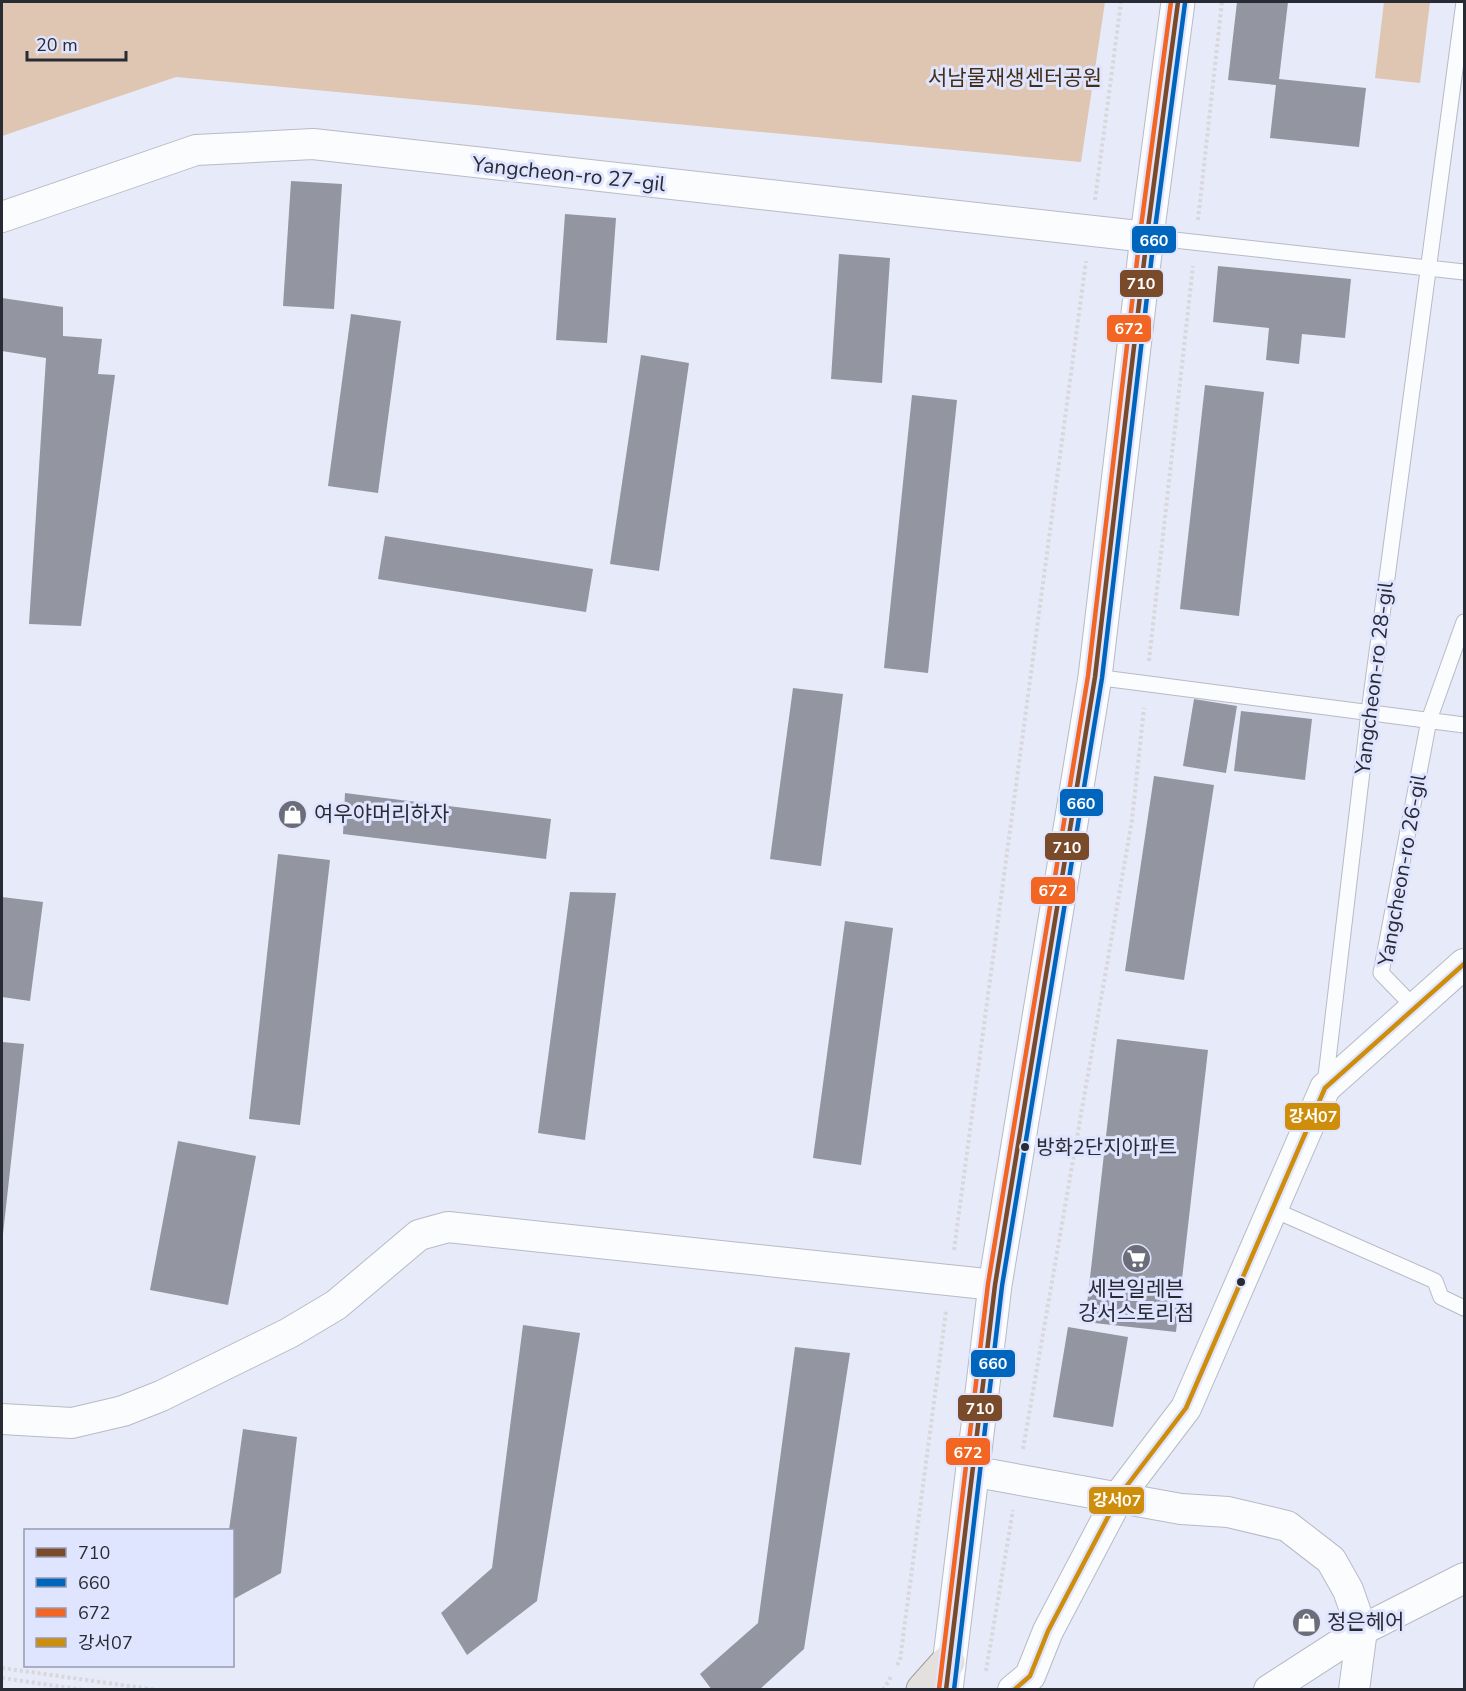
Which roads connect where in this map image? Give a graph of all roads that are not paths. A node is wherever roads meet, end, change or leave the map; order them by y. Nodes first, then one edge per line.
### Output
1 (1178, 2) edge
2 (1464, 2) edge
3 (2, 217) edge
4 (1147, 237) junction
5 (1429, 268) junction
6 (1464, 272) edge
7 (1464, 622) edge
8 (1095, 677) junction
9 (1369, 712) junction
10 (1430, 720) junction
11 (1464, 725) edge
12 (1464, 964) edge
13 (1415, 1008) junction
14 (1325, 1088) junction
15 (1272, 1209) junction
16 (995, 1285) junction
17 (1464, 1308) edge
18 (2, 1419) edge
19 (971, 1471) junction
20 (1119, 1496) junction
21 (1464, 1578) edge
22 (1362, 1630) junction
23 (947, 1676) edge
24 (923, 1689) edge
25 (1013, 1689) edge
26 (1269, 1689) edge
27 (1354, 1689) edge

1 - 4 main road
2 - 5 lane, Yangcheon-ro 28-gil
3 - 4 street, Yangcheon-ro 27-gil
4 - 5 lane
4 - 8 main road
5 - 6 lane
5 - 9 lane, Yangcheon-ro 28-gil
7 - 10 lane
8 - 9 lane
8 - 16 main road
9 - 10 lane
9 - 14 lane, Yangcheon-ro 28-gil
10 - 11 lane
10 - 13 lane, Yangcheon-ro 26-gil
12 - 13 street
13 - 14 street
14 - 15 street
15 - 17 lane
15 - 20 street
16 - 18 street
16 - 19 main road
19 - 20 street
19 - 23 main road
20 - 22 street
20 - 25 street
21 - 22 street
22 - 26 street
22 - 27 street
23 - 24 main road

